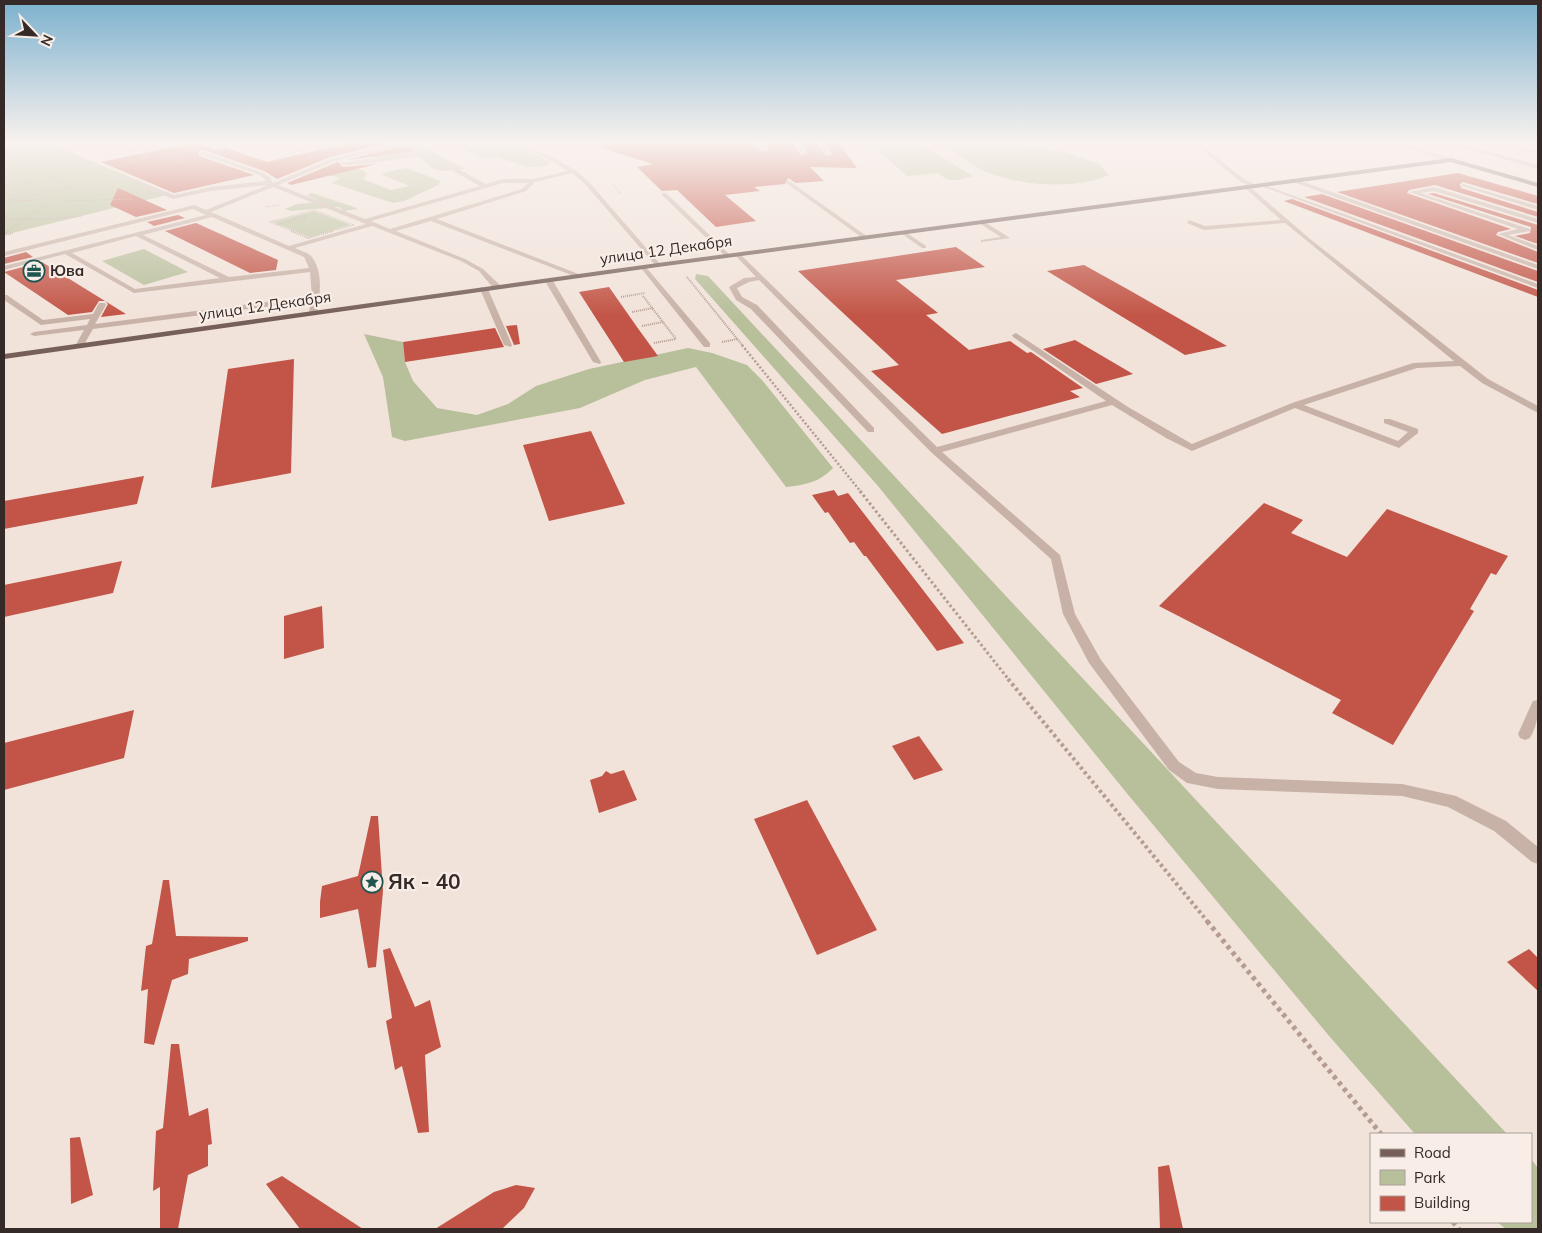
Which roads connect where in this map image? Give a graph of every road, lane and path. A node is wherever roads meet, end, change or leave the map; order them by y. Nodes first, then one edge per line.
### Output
1 (6, 201) edge
2 (19, 201) edge
3 (63, 201) dead end
4 (74, 201) edge
5 (235, 201) edge
6 (313, 201) edge
7 (418, 201) edge
8 (435, 201) edge
9 (491, 201) edge
10 (602, 201) edge
11 (671, 201) edge
12 (814, 201) edge
13 (1146, 201) edge
14 (1264, 201) edge
15 (1305, 201) edge
16 (1350, 201) edge
17 (1438, 201) edge
18 (1472, 201) edge
19 (1514, 201) edge
20 (426, 203) junction
21 (46, 205) dead end
22 (1538, 208) edge
23 (209, 213) junction
24 (88, 215) dead end
25 (293, 216) dead end
26 (297, 217) junction
27 (4, 219) edge
28 (26, 219) junction
29 (432, 219) junction
30 (1285, 221) junction
31 (1538, 221) edge
32 (368, 222) junction
33 (981, 222) junction
34 (1189, 222) dead end
35 (1538, 228) edge
36 (1528, 230) junction
37 (390, 231) junction
38 (904, 233) junction
39 (4, 234) edge
40 (137, 234) junction
41 (866, 238) junction
42 (983, 242) dead end
43 (924, 247) dead end
44 (289, 248) junction
45 (1538, 248) edge
46 (66, 252) junction
47 (4, 254) edge
48 (733, 255) junction
49 (676, 263) junction
50 (658, 265) junction
51 (643, 267) junction
52 (1538, 267) edge
53 (4, 268) edge
54 (314, 269) junction
55 (579, 276) junction
56 (761, 278) junction
57 (229, 280) junction
58 (549, 281) junction
59 (1538, 286) edge
60 (497, 288) junction
61 (484, 289) junction
62 (4, 297) edge
63 (316, 298) junction
64 (102, 305) dead end
65 (19, 307) junction
66 (4, 309) edge
67 (313, 313) junction
68 (97, 316) junction
69 (684, 318) junction
70 (41, 322) junction
71 (642, 326) dead end
72 (91, 327) junction
73 (1016, 334) dead end
74 (698, 335) junction
75 (654, 343) dead end
76 (508, 345) dead end
77 (707, 345) dead end
78 (79, 346) junction
79 (4, 357) edge
80 (597, 362) dead end
81 (1462, 363) junction
82 (1113, 402) junction
83 (1295, 405) junction
84 (1538, 410) edge
85 (1387, 421) dead end
86 (871, 430) dead end
87 (935, 451) junction
88 (1538, 706) edge
89 (1525, 734) dead end
90 (1538, 857) edge
91 (1380, 1133) edge

1 - 2 path
3 - 4 path
5 - 23 street
6 - 32 street
7 - 20 path
8 - 20 street
9 - 29 street
10 - 50 street
11 - 48 street
12 - 41 street
13 - 33 main road, улица 12 Декабря
14 - 30 street
15 - 59 street
16 - 52 street
17 - 36 street
18 - 31 street
19 - 22 street
20 - 32 street
21 - 28 path
23 - 40 street
23 - 44 street
23 - 47 street
24 - 28 path
25 - 26 path
26 - 26 path
27 - 28 path
28 - 39 path
29 - 37 street
29 - 55 street
30 - 34 street
30 - 81 street
32 - 37 street
32 - 44 street
33 - 38 main road, улица 12 Декабря
33 - 42 street
35 - 36 street
36 - 45 street
37 - 60 street
38 - 41 main road, улица 12 Декабря
38 - 43 street
40 - 46 street
40 - 57 street
41 - 48 main road, улица 12 Декабря
44 - 54 street
46 - 53 street
46 - 57 street
48 - 49 main road, улица 12 Декабря
48 - 56 street
49 - 50 main road, улица 12 Декабря
49 - 91 path
50 - 51 main road, улица 12 Декабря
51 - 55 main road, улица 12 Декабря
51 - 69 street
54 - 57 street
54 - 63 street
55 - 58 main road, улица 12 Декабря
56 - 86 street
56 - 87 street
58 - 60 main road, улица 12 Декабря
58 - 80 street
60 - 61 main road, улица 12 Декабря
61 - 67 main road, улица 12 Декабря
61 - 76 street
62 - 65 street
63 - 67 street
63 - 72 street
64 - 68 street
65 - 66 street
65 - 70 street
67 - 78 main road, улица 12 Декабря
68 - 70 street
68 - 72 street
69 - 71 path
69 - 74 street
70 - 72 street
72 - 78 street
73 - 82 street
74 - 75 path
74 - 77 street
78 - 79 main road, улица 12 Декабря
81 - 83 street
81 - 84 street
82 - 83 street
82 - 87 street
83 - 85 street
87 - 90 street
88 - 89 street

